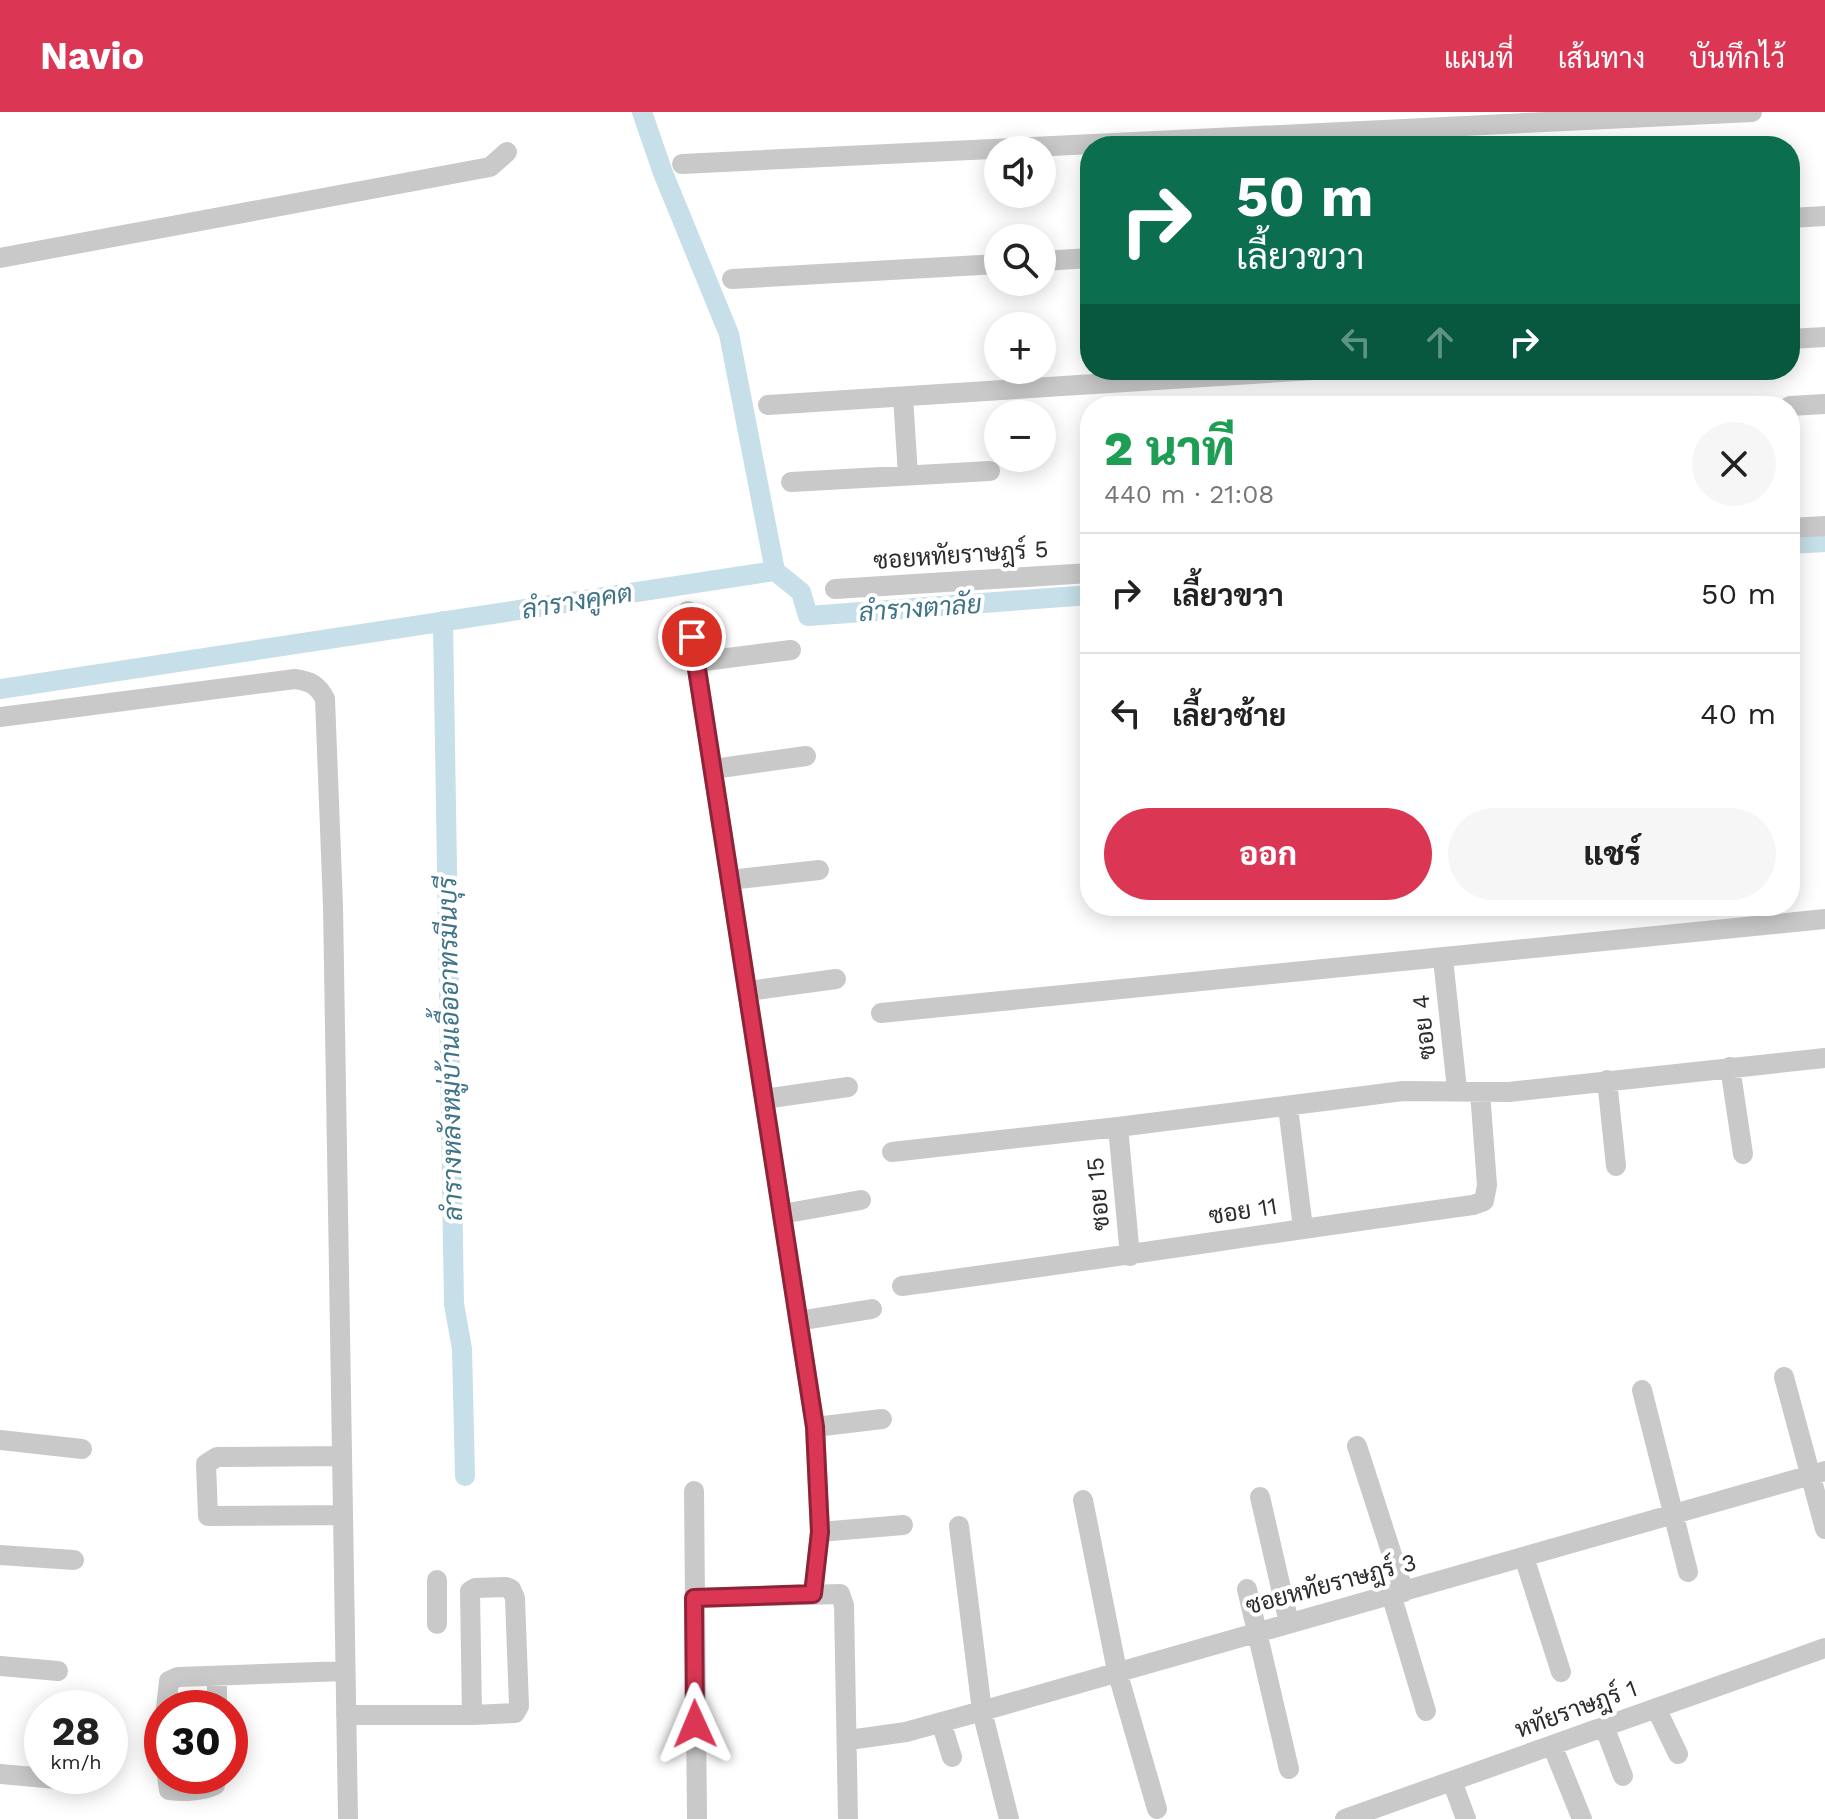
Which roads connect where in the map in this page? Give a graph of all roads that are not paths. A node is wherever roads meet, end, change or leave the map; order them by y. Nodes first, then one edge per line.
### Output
1 (1752, 112) edge
2 (1258, 136) edge
3 (1080, 145) edge
4 (507, 152) dead end
5 (682, 164) dead end
6 (1825, 216) edge
7 (1800, 217) edge
8 (0, 258) edge
9 (1080, 259) edge
10 (1056, 260) edge
11 (984, 265) edge
12 (732, 279) dead end
13 (1825, 337) edge
14 (1800, 338) edge
15 (1161, 380) edge
16 (903, 397) junction
17 (1825, 404) edge
18 (768, 405) dead end
19 (1800, 405) edge
20 (984, 471) edge
21 (908, 475) junction
22 (791, 482) dead end
23 (1825, 526) edge
24 (1800, 527) edge
25 (1080, 574) edge
26 (835, 589) dead end
27 (688, 611) dead end
28 (791, 650) dead end
29 (696, 662) junction
30 (0, 717) edge
31 (806, 756) dead end
32 (713, 769) junction
33 (819, 870) dead end
34 (730, 880) junction
35 (1825, 919) edge
36 (1443, 959) junction
37 (836, 979) dead end
38 (748, 991) junction
39 (881, 1013) dead end
40 (1825, 1058) edge
41 (1730, 1067) junction
42 (1607, 1080) junction
43 (848, 1087) dead end
44 (1457, 1089) junction
45 (1480, 1092) junction
46 (764, 1099) junction
47 (1288, 1107) junction
48 (1118, 1127) junction
49 (892, 1152) dead end
50 (1743, 1154) dead end
51 (1616, 1166) dead end
52 (861, 1200) dead end
53 (782, 1214) junction
54 (1303, 1228) junction
55 (1130, 1256) junction
56 (902, 1286) dead end
57 (872, 1309) dead end
58 (798, 1321) junction
59 (1784, 1377) dead end
60 (1642, 1390) dead end
61 (882, 1419) dead end
62 (815, 1427) junction
63 (0, 1440) edge
64 (1357, 1446) dead end
65 (82, 1449) dead end
66 (342, 1456) junction
67 (1817, 1474) edge
68 (694, 1491) dead end
69 (1260, 1497) dead end
70 (1083, 1500) dead end
71 (1674, 1514) junction
72 (343, 1515) junction
73 (903, 1525) dead end
74 (959, 1526) dead end
75 (1825, 1529) edge
76 (820, 1532) junction
77 (0, 1555) edge
78 (1524, 1557) junction
79 (74, 1560) dead end
80 (1688, 1572) dead end
81 (1247, 1589) dead end
82 (1398, 1593) junction
83 (813, 1594) junction
84 (469, 1596) junction
85 (694, 1598) junction
86 (1289, 1623) junction
87 (437, 1624) dead end
88 (1254, 1632) junction
89 (1825, 1648) edge
90 (0, 1666) edge
91 (58, 1671) dead end
92 (345, 1671) junction
93 (1117, 1671) junction
94 (1561, 1672) dead end
95 (217, 1676) junction
96 (168, 1690) edge
97 (217, 1690) edge
98 (1656, 1708) junction
99 (982, 1711) junction
100 (1426, 1711) dead end
101 (346, 1715) junction
102 (472, 1715) junction
103 (941, 1722) junction
104 (1604, 1726) junction
105 (849, 1740) junction
106 (1552, 1745) junction
107 (1678, 1754) dead end
108 (952, 1757) dead end
109 (1289, 1769) dead end
110 (0, 1774) edge
111 (24, 1776) edge
112 (1623, 1776) dead end
113 (1452, 1781) junction
114 (1157, 1809) dead end
115 (348, 1819) edge
116 (697, 1819) edge
117 (848, 1819) edge
118 (1009, 1819) edge
119 (1345, 1819) edge
120 (1466, 1819) edge
121 (1582, 1819) edge

1 - 2 street
3 - 5 street
4 - 8 street
6 - 7 street
9 - 10 street
11 - 12 street
13 - 14 street
15 - 16 street
16 - 18 street
16 - 21 street
17 - 19 street
20 - 21 street
21 - 22 street
23 - 24 street
25 - 26 street, ซอยหทัยราษฎร์ 5
27 - 29 street
28 - 29 street
29 - 32 street
30 - 66 street
31 - 32 street
32 - 34 street
33 - 34 street
34 - 38 street
35 - 36 street
36 - 39 street
36 - 44 street, ซอย 4
37 - 38 street
38 - 46 street
40 - 41 street
41 - 42 street
41 - 50 street
42 - 45 street
42 - 51 street
43 - 46 street
44 - 45 street
44 - 47 street
45 - 54 street, ซอย 11
46 - 53 street
47 - 48 street
47 - 54 street
48 - 49 street
48 - 55 street, ซอย 15
52 - 53 street
53 - 58 street
54 - 55 street, ซอย 11
55 - 56 street, ซอย 11
57 - 58 street
58 - 62 street
59 - 67 street
60 - 71 street
61 - 62 street
62 - 76 street
63 - 65 street
64 - 82 street
66 - 72 street
66 - 72 street
67 - 71 street, ซอยหทัยราษฎร์ 3
67 - 75 street
68 - 85 street
69 - 86 street
70 - 93 street
71 - 78 street, ซอยหทัยราษฎร์ 3
71 - 80 street
72 - 92 street
73 - 76 street
74 - 99 street
76 - 83 street
77 - 79 street
78 - 82 street, ซอยหทัยราษฎร์ 3
78 - 94 street
81 - 88 street
82 - 86 street, ซอยหทัยราษฎร์ 3
82 - 100 street
83 - 85 street
83 - 105 street
84 - 87 street
84 - 102 street
84 - 102 street
85 - 116 street
86 - 88 street, ซอยหทัยราษฎร์ 3
88 - 93 street, ซอยหทัยราษฎร์ 3
88 - 109 street
89 - 98 street, หทัยราษฎร์ 1
90 - 91 street
92 - 95 street
92 - 101 street
93 - 99 street, ซอยหทัยราษฎร์ 3
93 - 114 street
95 - 96 street
95 - 97 street
98 - 104 street, หทัยราษฎร์ 1
98 - 107 street
99 - 103 street, ซอยหทัยราษฎร์ 3
99 - 118 street
101 - 102 street
101 - 115 street
103 - 105 street, ซอยหทัยราษฎร์ 3
103 - 108 street
104 - 106 street, หทัยราษฎร์ 1
104 - 112 street
105 - 117 street
106 - 113 street, หทัยราษฎร์ 1
106 - 121 street
110 - 111 street
113 - 119 street, หทัยราษฎร์ 1
113 - 120 street

